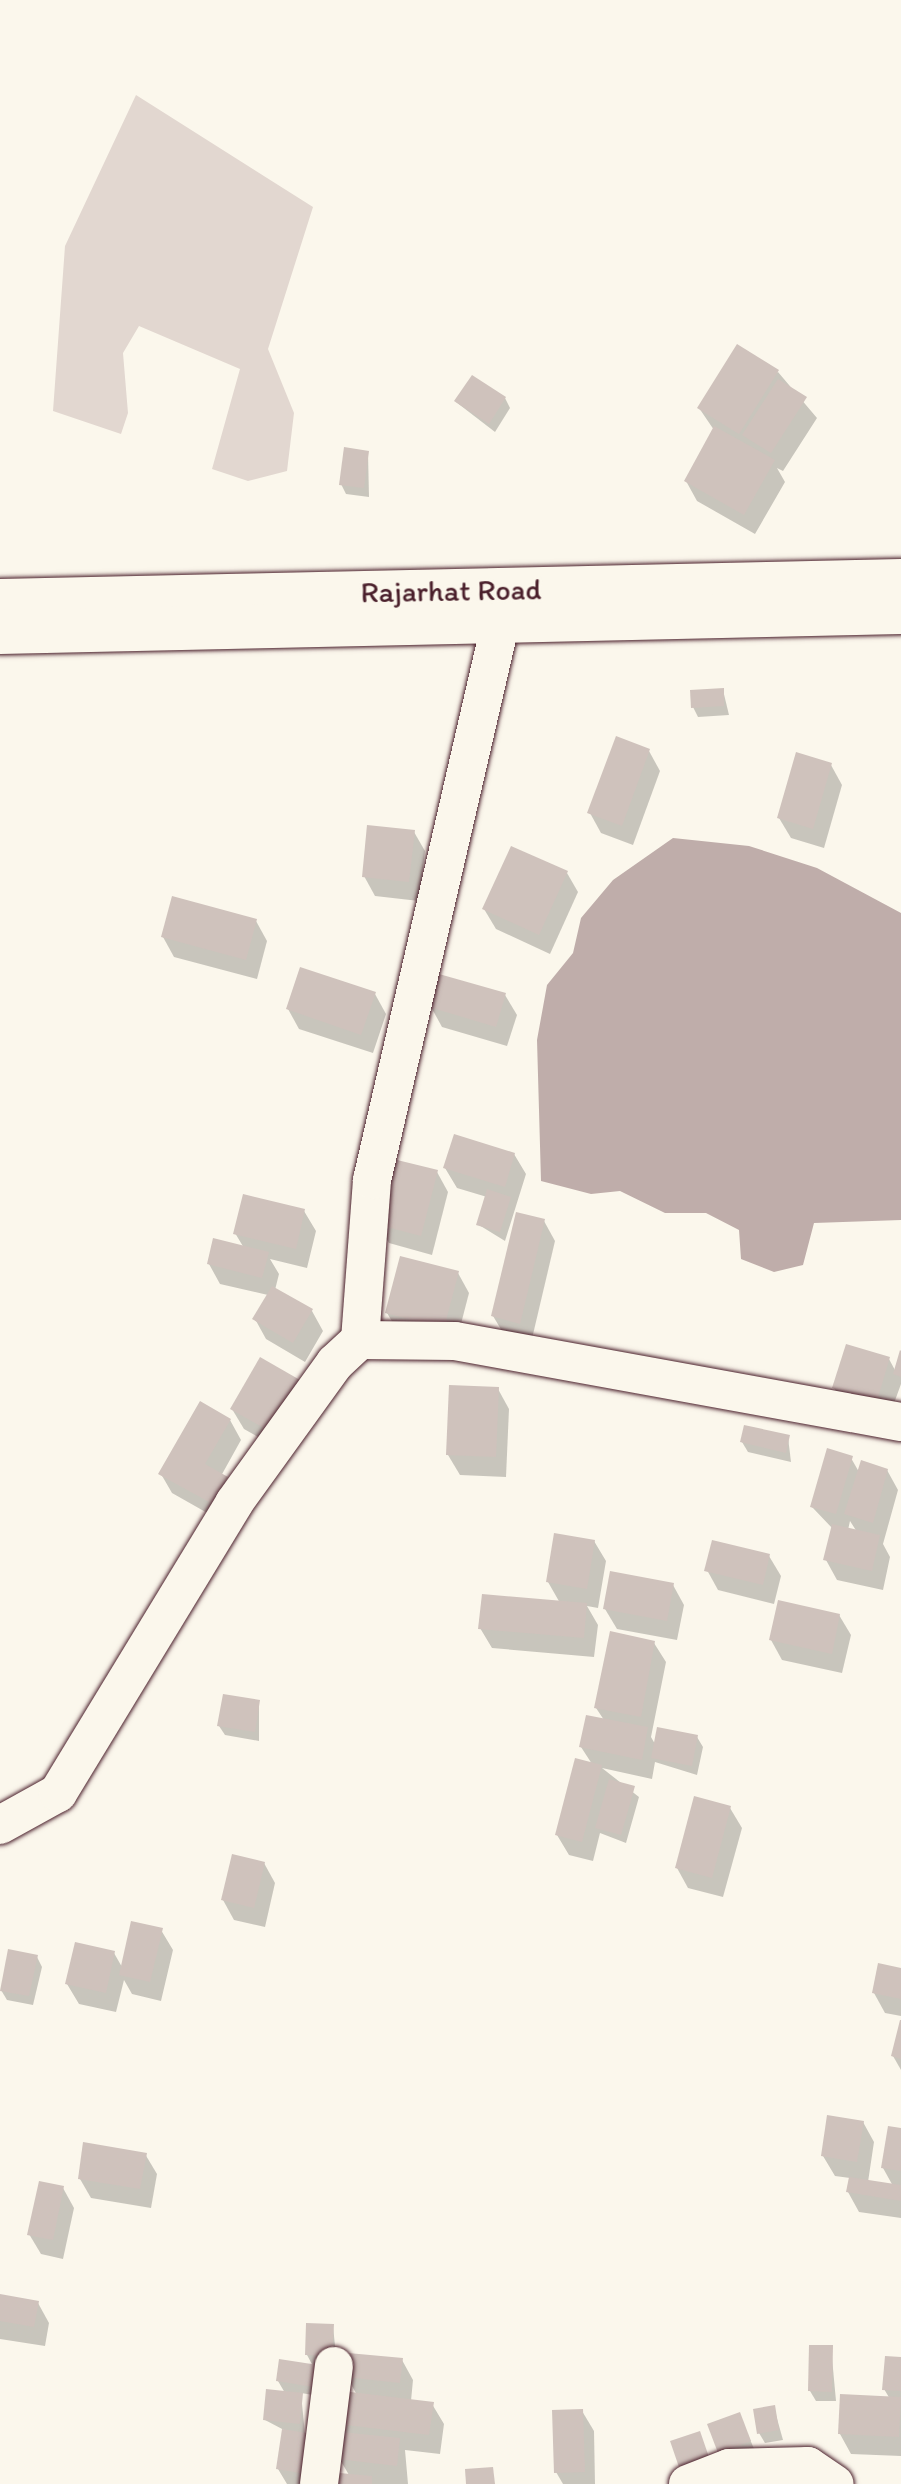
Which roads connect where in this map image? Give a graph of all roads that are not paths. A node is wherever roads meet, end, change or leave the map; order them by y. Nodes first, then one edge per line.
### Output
1 (901, 581) edge
2 (0, 601) edge
3 (504, 605) junction
4 (901, 612) edge
5 (0, 632) edge
6 (360, 1340) junction
7 (901, 1422) edge
8 (0, 1825) edge
9 (334, 2366) dead end
10 (319, 2484) edge
11 (688, 2484) edge
12 (835, 2484) edge

1 - 3 main road, Rajarhat Road
2 - 3 main road, Rajarhat Road
3 - 4 main road, Rajarhat Road
3 - 5 main road, Rajarhat Road
3 - 6 street
6 - 7 street
6 - 8 street
9 - 10 street
11 - 12 street

